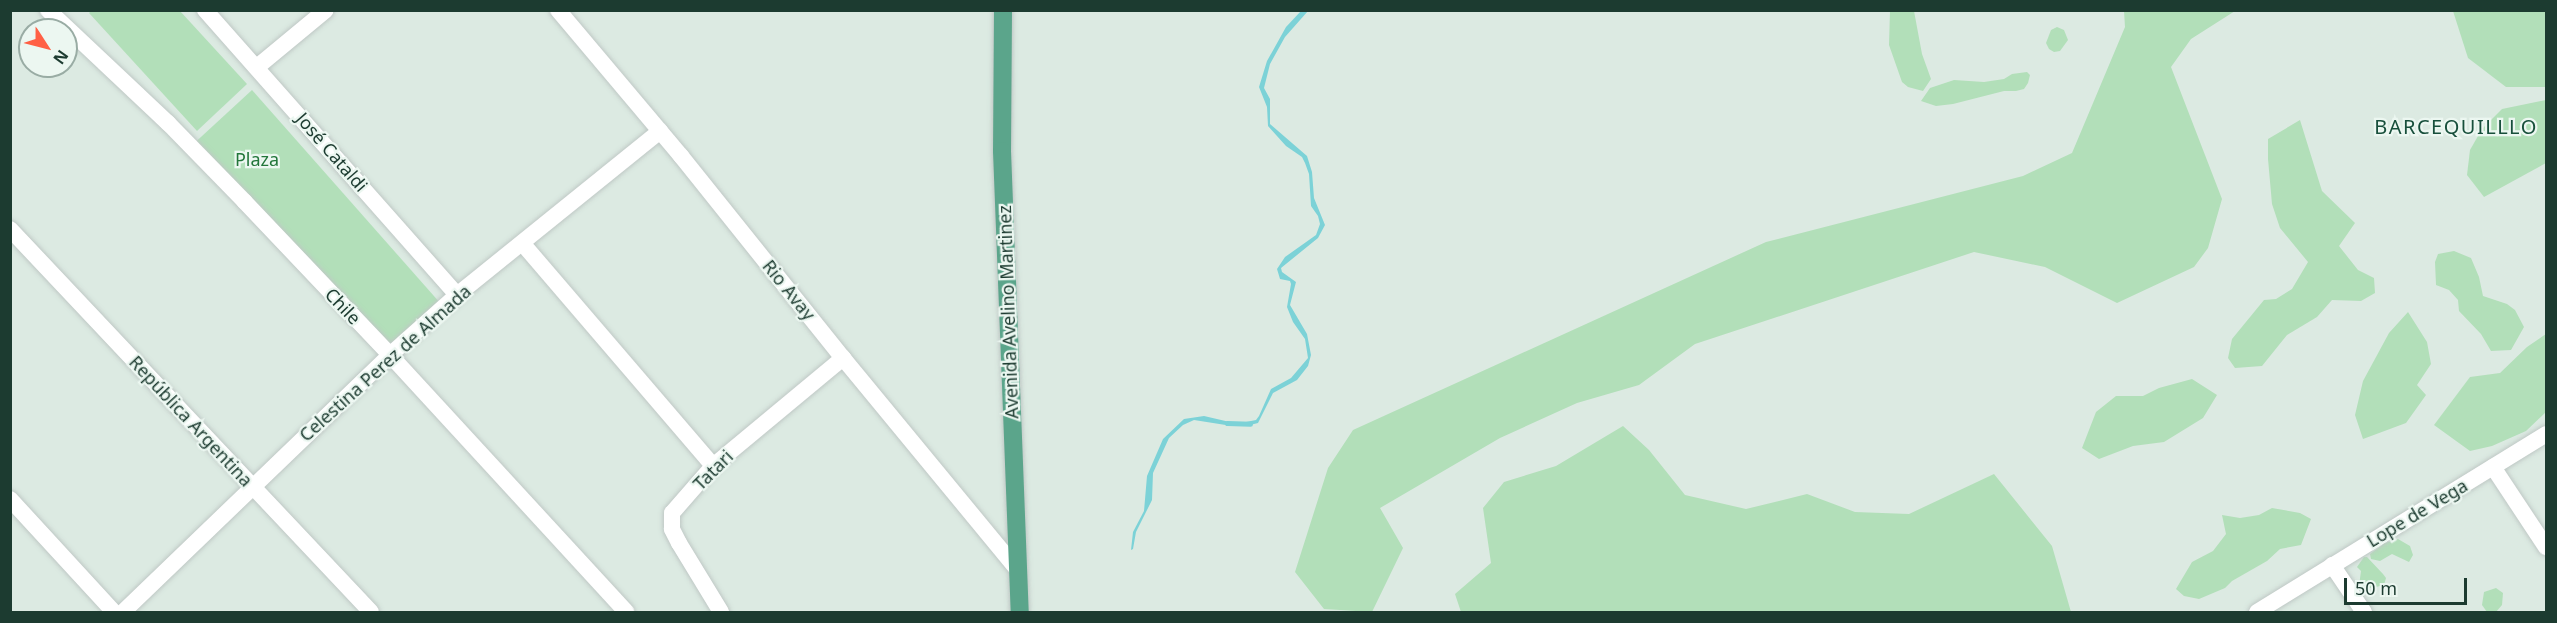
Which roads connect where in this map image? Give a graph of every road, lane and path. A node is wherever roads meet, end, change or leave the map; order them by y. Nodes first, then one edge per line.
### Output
1 (48, 10) edge
2 (205, 10) edge
3 (326, 10) edge
4 (558, 10) edge
5 (1003, 10) edge
6 (257, 67) junction
7 (660, 131) junction
8 (10, 229) edge
9 (523, 244) junction
10 (457, 295) junction
11 (390, 355) junction
12 (843, 358) junction
13 (2547, 434) edge
14 (713, 466) junction
15 (2493, 467) junction
16 (252, 486) junction
17 (10, 499) edge
18 (2547, 547) edge
19 (2332, 565) junction
20 (1018, 570) junction
21 (114, 612) edge
22 (123, 612) edge
23 (371, 612) edge
24 (626, 612) edge
25 (721, 612) edge
26 (1020, 612) edge
27 (2257, 612) edge
28 (2364, 612) edge

1 - 11 street, Chile
2 - 6 street, José Cataldi
3 - 6 street
4 - 7 street, Rio Avay
5 - 20 main road, Avenida Avelino Martinez
6 - 10 street, José Cataldi
7 - 9 street, Celestina Perez de Almada
7 - 12 street, Rio Avay
8 - 16 street, República Argentina
9 - 10 street, Celestina Perez de Almada
9 - 14 street
10 - 11 street, Celestina Perez de Almada
11 - 16 street, Celestina Perez de Almada
11 - 24 street, Chile
12 - 14 street, Tatari
12 - 20 street, Rio Avay
13 - 15 street, Lope de Vega
14 - 25 street, Tatari
15 - 18 street
15 - 19 street, Lope de Vega
16 - 22 street, Celestina Perez de Almada
16 - 23 street, República Argentina
17 - 21 street
19 - 27 street, Lope de Vega
19 - 28 street
20 - 26 main road, Avenida Avelino Martinez

